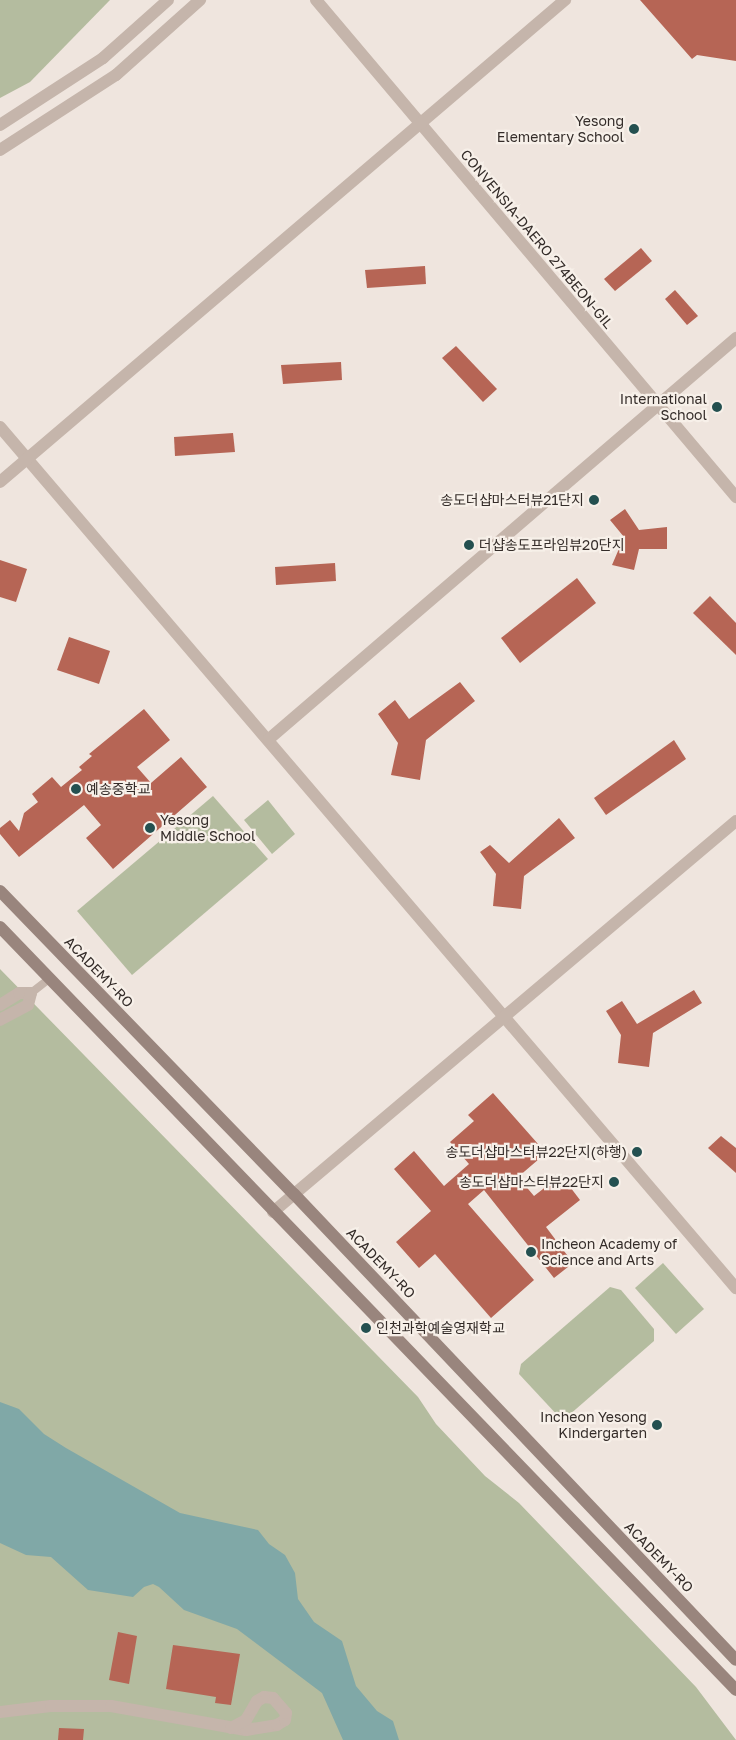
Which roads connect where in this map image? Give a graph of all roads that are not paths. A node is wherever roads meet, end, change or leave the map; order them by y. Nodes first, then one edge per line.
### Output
1 (168, 0) edge
2 (200, 0) edge
3 (316, 0) edge
4 (564, 0) edge
5 (419, 124) junction
6 (0, 125) edge
7 (0, 150) edge
8 (736, 338) edge
9 (657, 404) junction
10 (0, 427) edge
11 (27, 459) junction
12 (0, 482) edge
13 (736, 497) edge
14 (269, 739) junction
15 (736, 821) edge
16 (0, 891) edge
17 (0, 927) edge
18 (49, 979) junction
19 (31, 993) junction
20 (0, 1005) edge
21 (505, 1016) junction
22 (0, 1020) edge
23 (294, 1194) junction
24 (273, 1212) junction
25 (736, 1288) edge
26 (736, 1660) edge
27 (736, 1690) edge
28 (0, 1712) edge
29 (231, 1728) dead end

1 - 6 street
2 - 7 street
3 - 5 street, CONVENSIA-DAERO 274BEON-GIL
4 - 5 street
5 - 9 street, CONVENSIA-DAERO 274BEON-GIL
5 - 11 street
8 - 9 street
9 - 13 street, CONVENSIA-DAERO 274BEON-GIL
9 - 14 street
10 - 11 street
11 - 12 street
11 - 14 street
14 - 21 street
15 - 21 street
16 - 23 main road, ACADEMY-RO
17 - 18 main road
18 - 19 lane
18 - 24 main road
19 - 20 street
19 - 22 street
21 - 23 street
21 - 25 street
23 - 24 street
23 - 26 main road, ACADEMY-RO
24 - 27 main road
28 - 29 street

